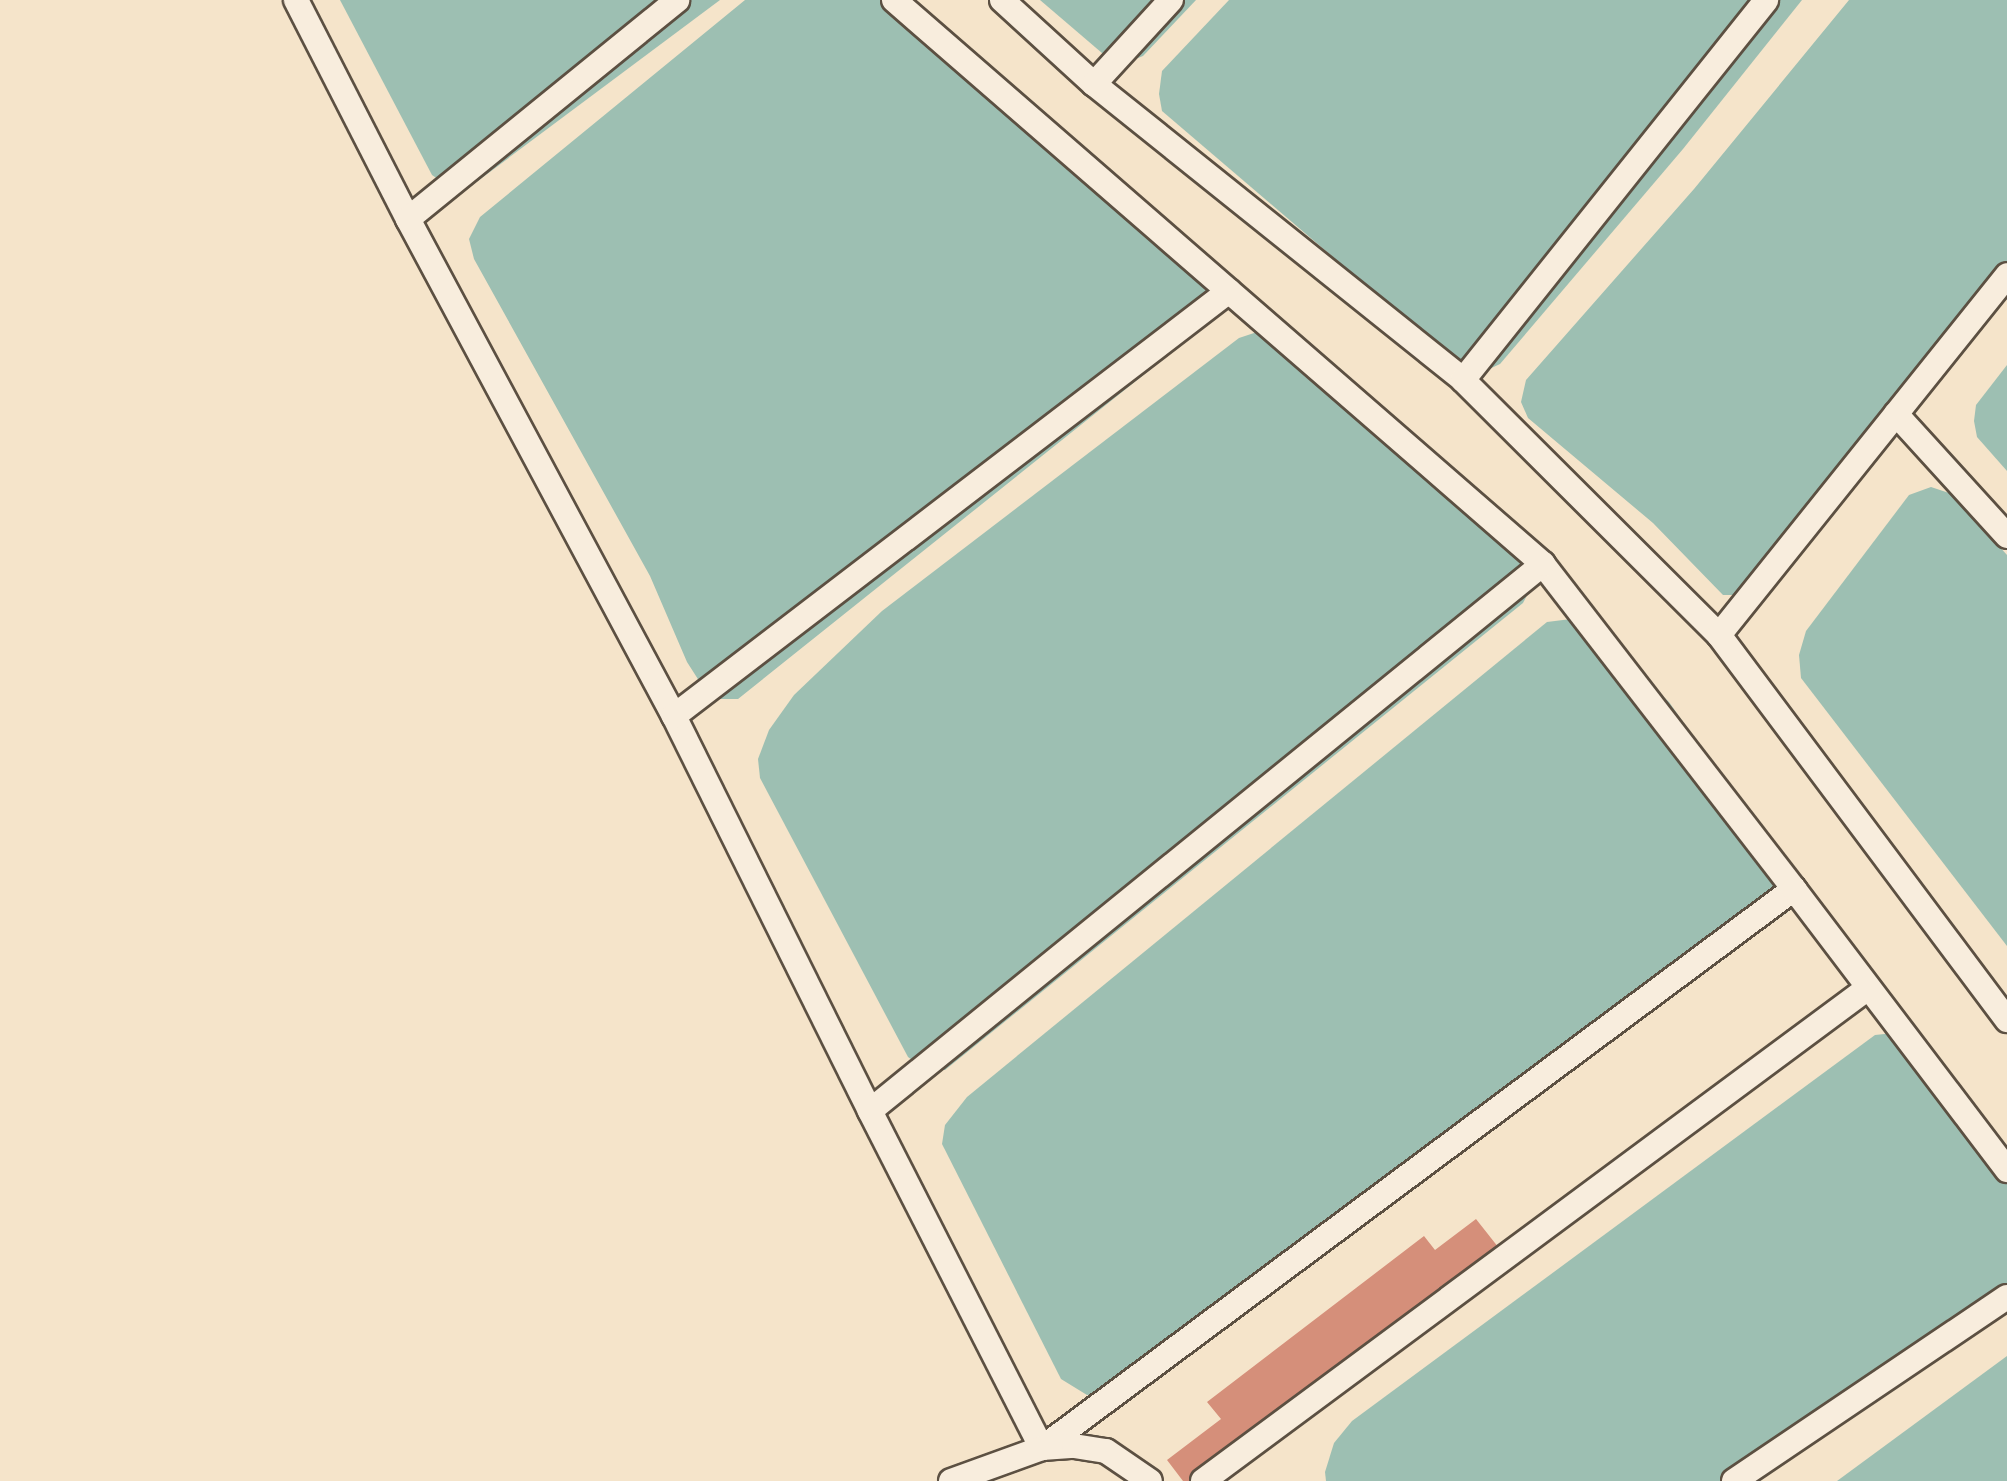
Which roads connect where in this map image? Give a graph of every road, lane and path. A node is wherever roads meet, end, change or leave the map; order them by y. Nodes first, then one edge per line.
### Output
1 (296, 0) edge
2 (677, 0) edge
3 (894, 0) edge
4 (1002, 0) edge
5 (1171, 0) edge
6 (1766, 0) edge
7 (1094, 84) junction
8 (408, 219) junction
9 (2007, 275) edge
10 (1229, 291) junction
11 (1463, 380) junction
12 (1896, 414) junction
13 (2007, 536) edge
14 (1543, 564) junction
15 (1719, 635) junction
16 (674, 716) junction
17 (1794, 889) junction
18 (1868, 988) junction
19 (2007, 1020) edge
20 (870, 1111) junction
21 (2007, 1170) edge
22 (2007, 1297) edge
23 (1042, 1448) junction
24 (951, 1481) edge
25 (1150, 1481) edge
26 (1203, 1481) edge
27 (1734, 1481) edge

1 - 8 lane
2 - 8 lane
3 - 10 lane
4 - 7 lane
5 - 7 lane
6 - 11 lane
7 - 11 lane
8 - 16 lane
9 - 12 lane
10 - 14 lane
10 - 16 lane
11 - 15 lane
12 - 13 lane
12 - 15 lane
14 - 17 lane
14 - 20 lane
15 - 19 lane
16 - 20 lane
17 - 18 lane
17 - 23 lane
18 - 21 lane
18 - 26 lane
20 - 23 lane
22 - 27 lane
23 - 24 lane
23 - 25 lane

